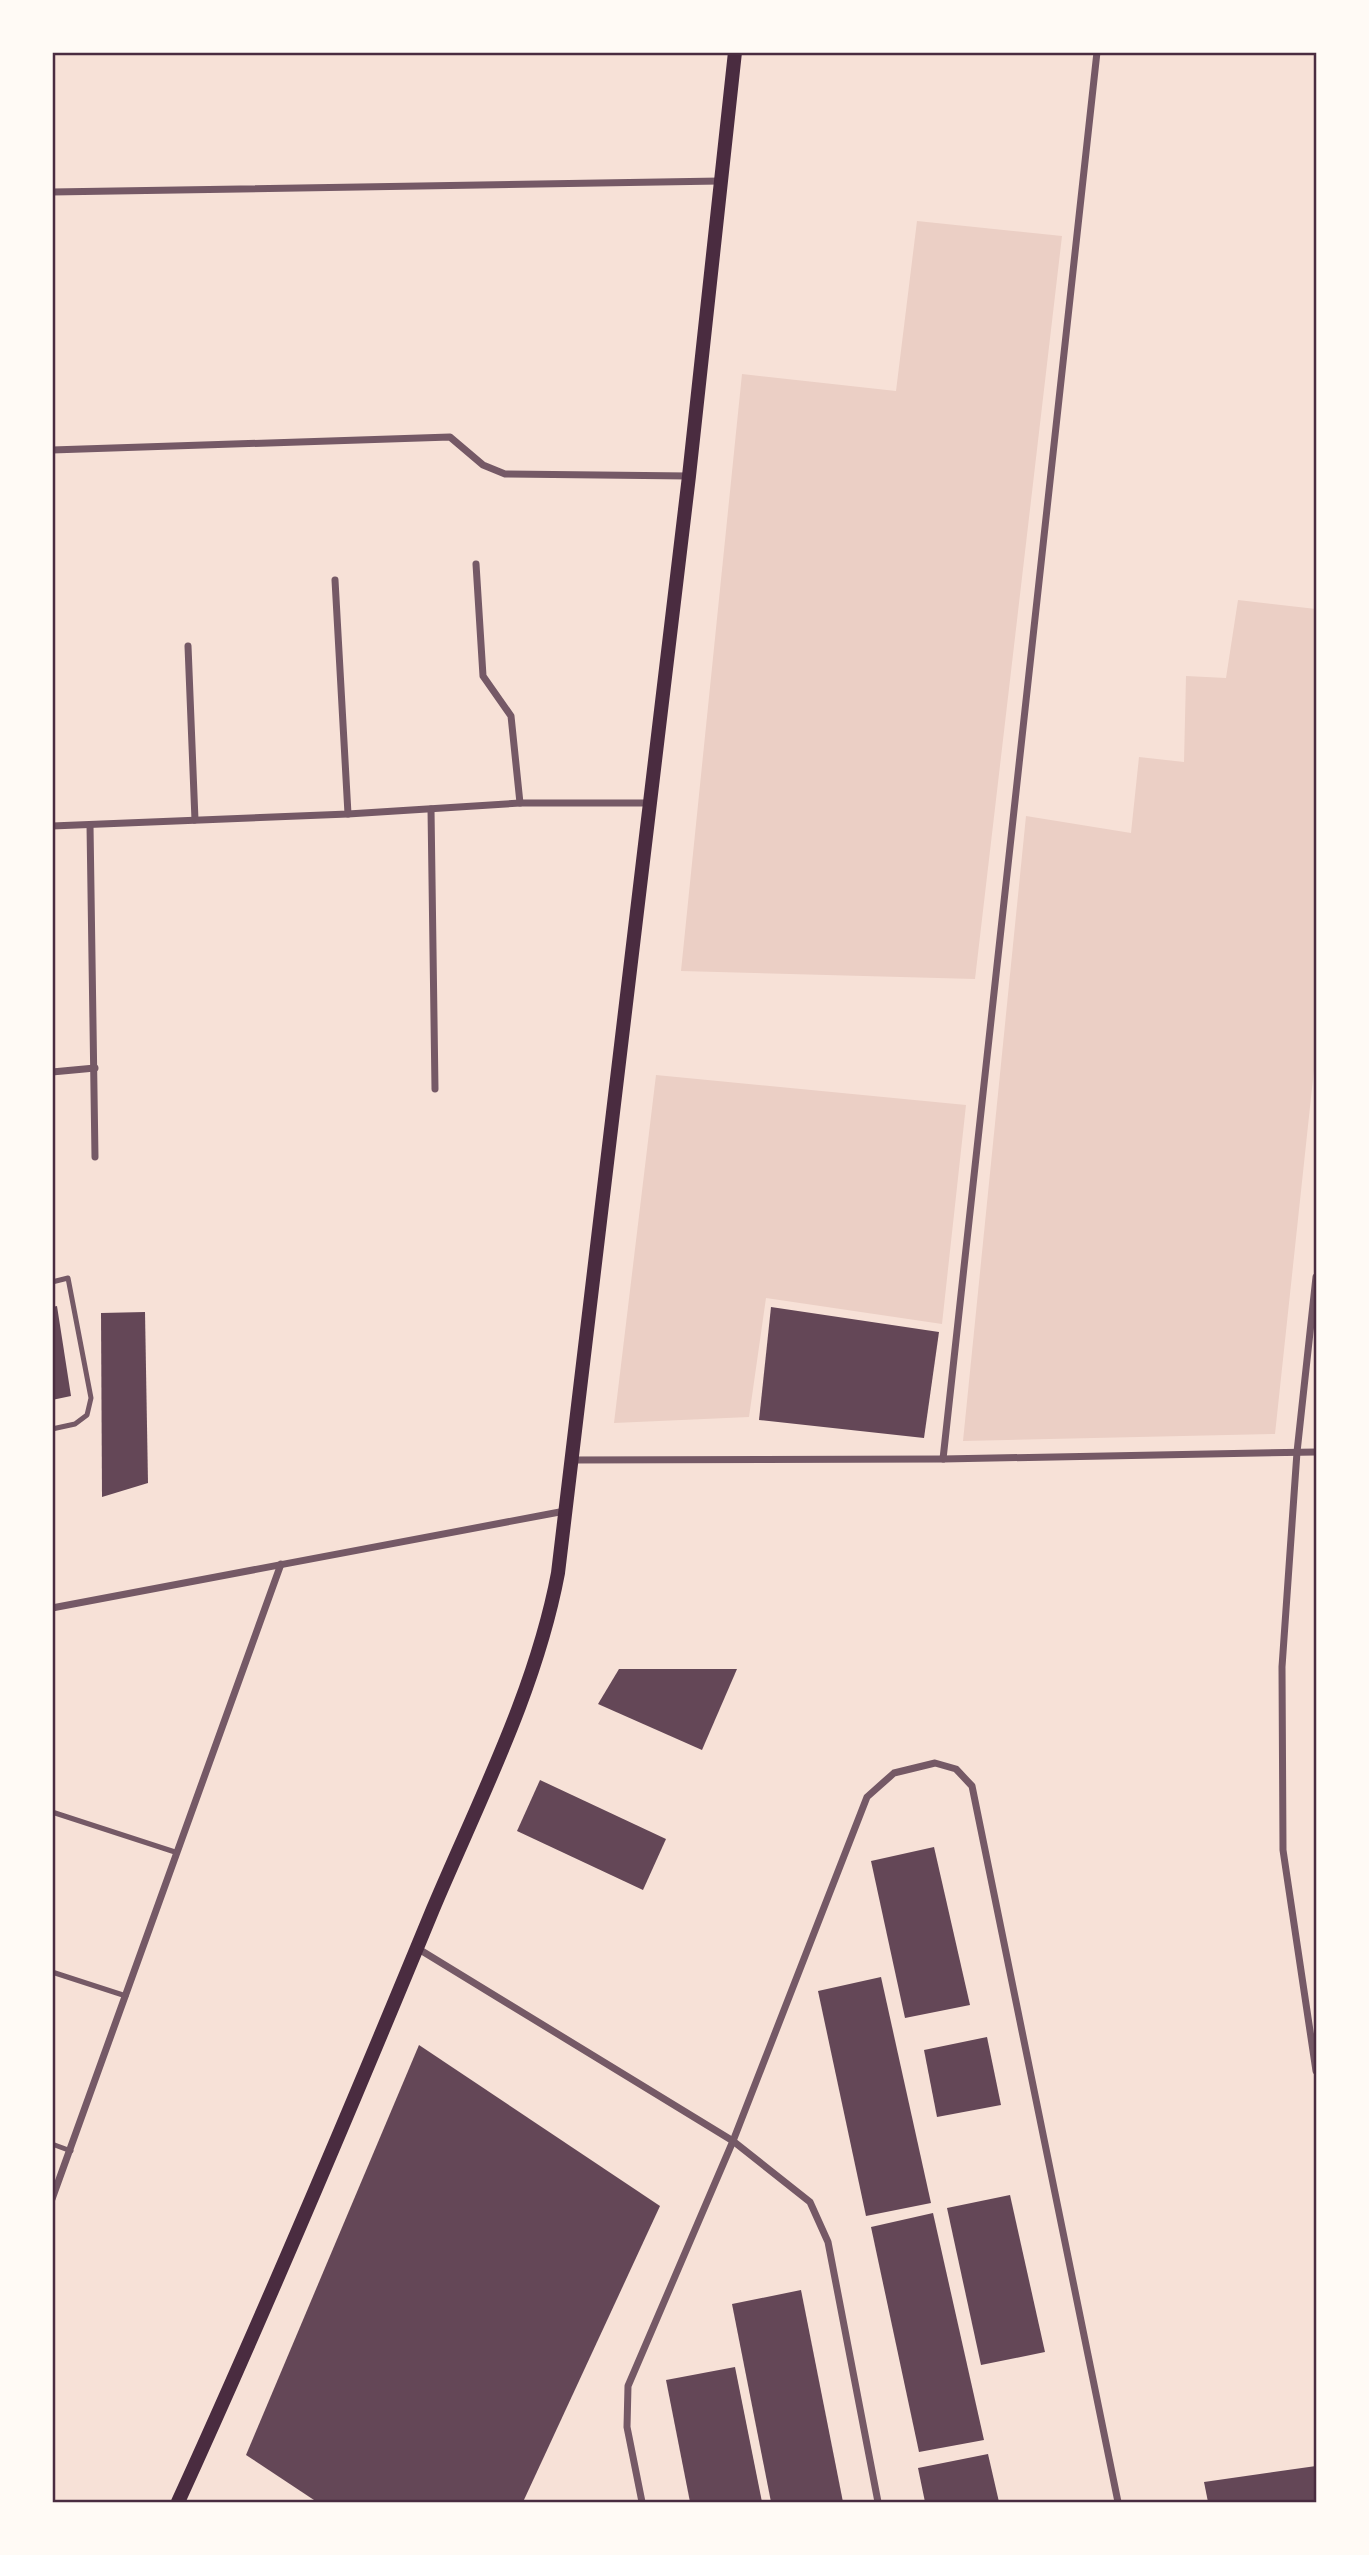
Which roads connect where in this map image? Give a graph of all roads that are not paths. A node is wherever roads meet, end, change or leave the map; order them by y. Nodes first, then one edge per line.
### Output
1 (735, 52) edge
2 (1097, 52) edge
3 (720, 181) junction
4 (52, 192) edge
5 (52, 450) edge
6 (689, 476) junction
7 (477, 564) dead end
8 (335, 580) dead end
9 (188, 646) dead end
10 (520, 803) junction
11 (649, 803) junction
12 (430, 809) junction
13 (348, 814) junction
14 (195, 820) junction
15 (90, 825) junction
16 (52, 826) edge
17 (94, 1068) junction
18 (52, 1072) edge
19 (435, 1089) dead end
20 (95, 1157) dead end
21 (1317, 1277) edge
22 (52, 1282) edge
23 (52, 1429) edge
24 (1297, 1452) junction
25 (1317, 1452) edge
26 (943, 1459) junction
27 (571, 1460) junction
28 (565, 1511) junction
29 (281, 1564) junction
30 (52, 1608) edge
31 (52, 1812) edge
32 (175, 1852) junction
33 (417, 1948) junction
34 (52, 1972) edge
35 (126, 1996) junction
36 (1317, 2071) edge
37 (733, 2141) junction
38 (52, 2144) edge
39 (71, 2151) junction
40 (52, 2199) edge
41 (178, 2502) edge
42 (642, 2502) edge
43 (878, 2502) edge
44 (1118, 2502) edge

1 - 3 main road
2 - 26 street
3 - 4 street
3 - 6 main road
5 - 6 street
6 - 11 main road
7 - 10 street
8 - 13 street
9 - 14 street
10 - 11 street
10 - 12 street
11 - 27 main road
12 - 13 street
12 - 19 street
13 - 14 street
14 - 15 street
15 - 16 street
15 - 17 street
17 - 18 street
17 - 20 street
21 - 24 street
22 - 23 lane
24 - 25 street
24 - 26 street
24 - 36 street
26 - 27 street
27 - 28 main road
28 - 29 street
28 - 33 main road
29 - 30 street
29 - 32 street
31 - 32 lane
32 - 35 street
33 - 37 street
33 - 41 main road
34 - 35 lane
35 - 39 street
37 - 42 street
37 - 43 street
37 - 44 street
38 - 39 lane
39 - 40 street

